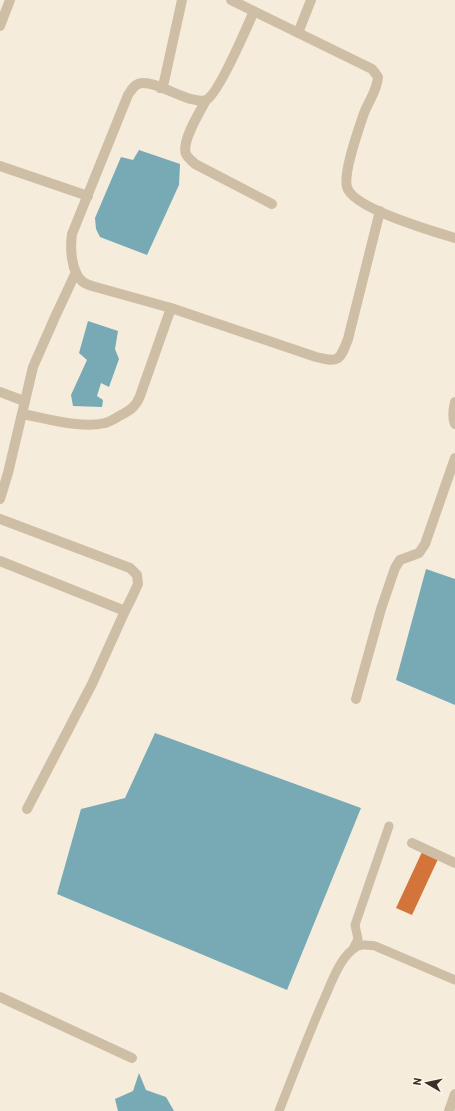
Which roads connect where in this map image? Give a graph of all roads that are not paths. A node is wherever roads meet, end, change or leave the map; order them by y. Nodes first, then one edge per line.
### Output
1 (10, 0) edge
2 (182, 0) edge
3 (231, 0) edge
4 (311, 0) edge
5 (254, 11) junction
6 (0, 26) edge
7 (298, 33) junction
8 (160, 88) junction
9 (206, 100) junction
10 (0, 166) edge
11 (88, 196) junction
12 (272, 204) dead end
13 (380, 211) junction
14 (455, 238) edge
15 (76, 272) junction
16 (171, 308) junction
17 (0, 392) edge
18 (24, 401) junction
19 (455, 402) edge
20 (22, 414) junction
21 (455, 424) edge
22 (455, 458) edge
23 (0, 499) edge
24 (0, 519) edge
25 (0, 560) edge
26 (125, 611) junction
27 (356, 699) dead end
28 (27, 809) dead end
29 (388, 826) dead end
30 (412, 843) dead end
31 (455, 863) edge
32 (353, 949) junction
33 (455, 980) edge
34 (0, 997) edge
35 (132, 1058) dead end
36 (455, 1094) edge
37 (279, 1111) edge
38 (448, 1111) edge

1 - 6 street
2 - 8 street
3 - 5 street
4 - 7 street
5 - 7 street
5 - 9 street
7 - 13 street
8 - 9 street
8 - 11 street
9 - 12 street
10 - 11 street
11 - 15 street
13 - 14 street
13 - 16 street
15 - 16 street
15 - 18 street
16 - 20 street
17 - 18 street
18 - 20 street
19 - 21 street
20 - 23 street
22 - 27 street
24 - 26 street
25 - 26 street
26 - 28 street
29 - 32 lane
30 - 31 street
32 - 33 lane
32 - 37 lane
34 - 35 street
36 - 38 street

